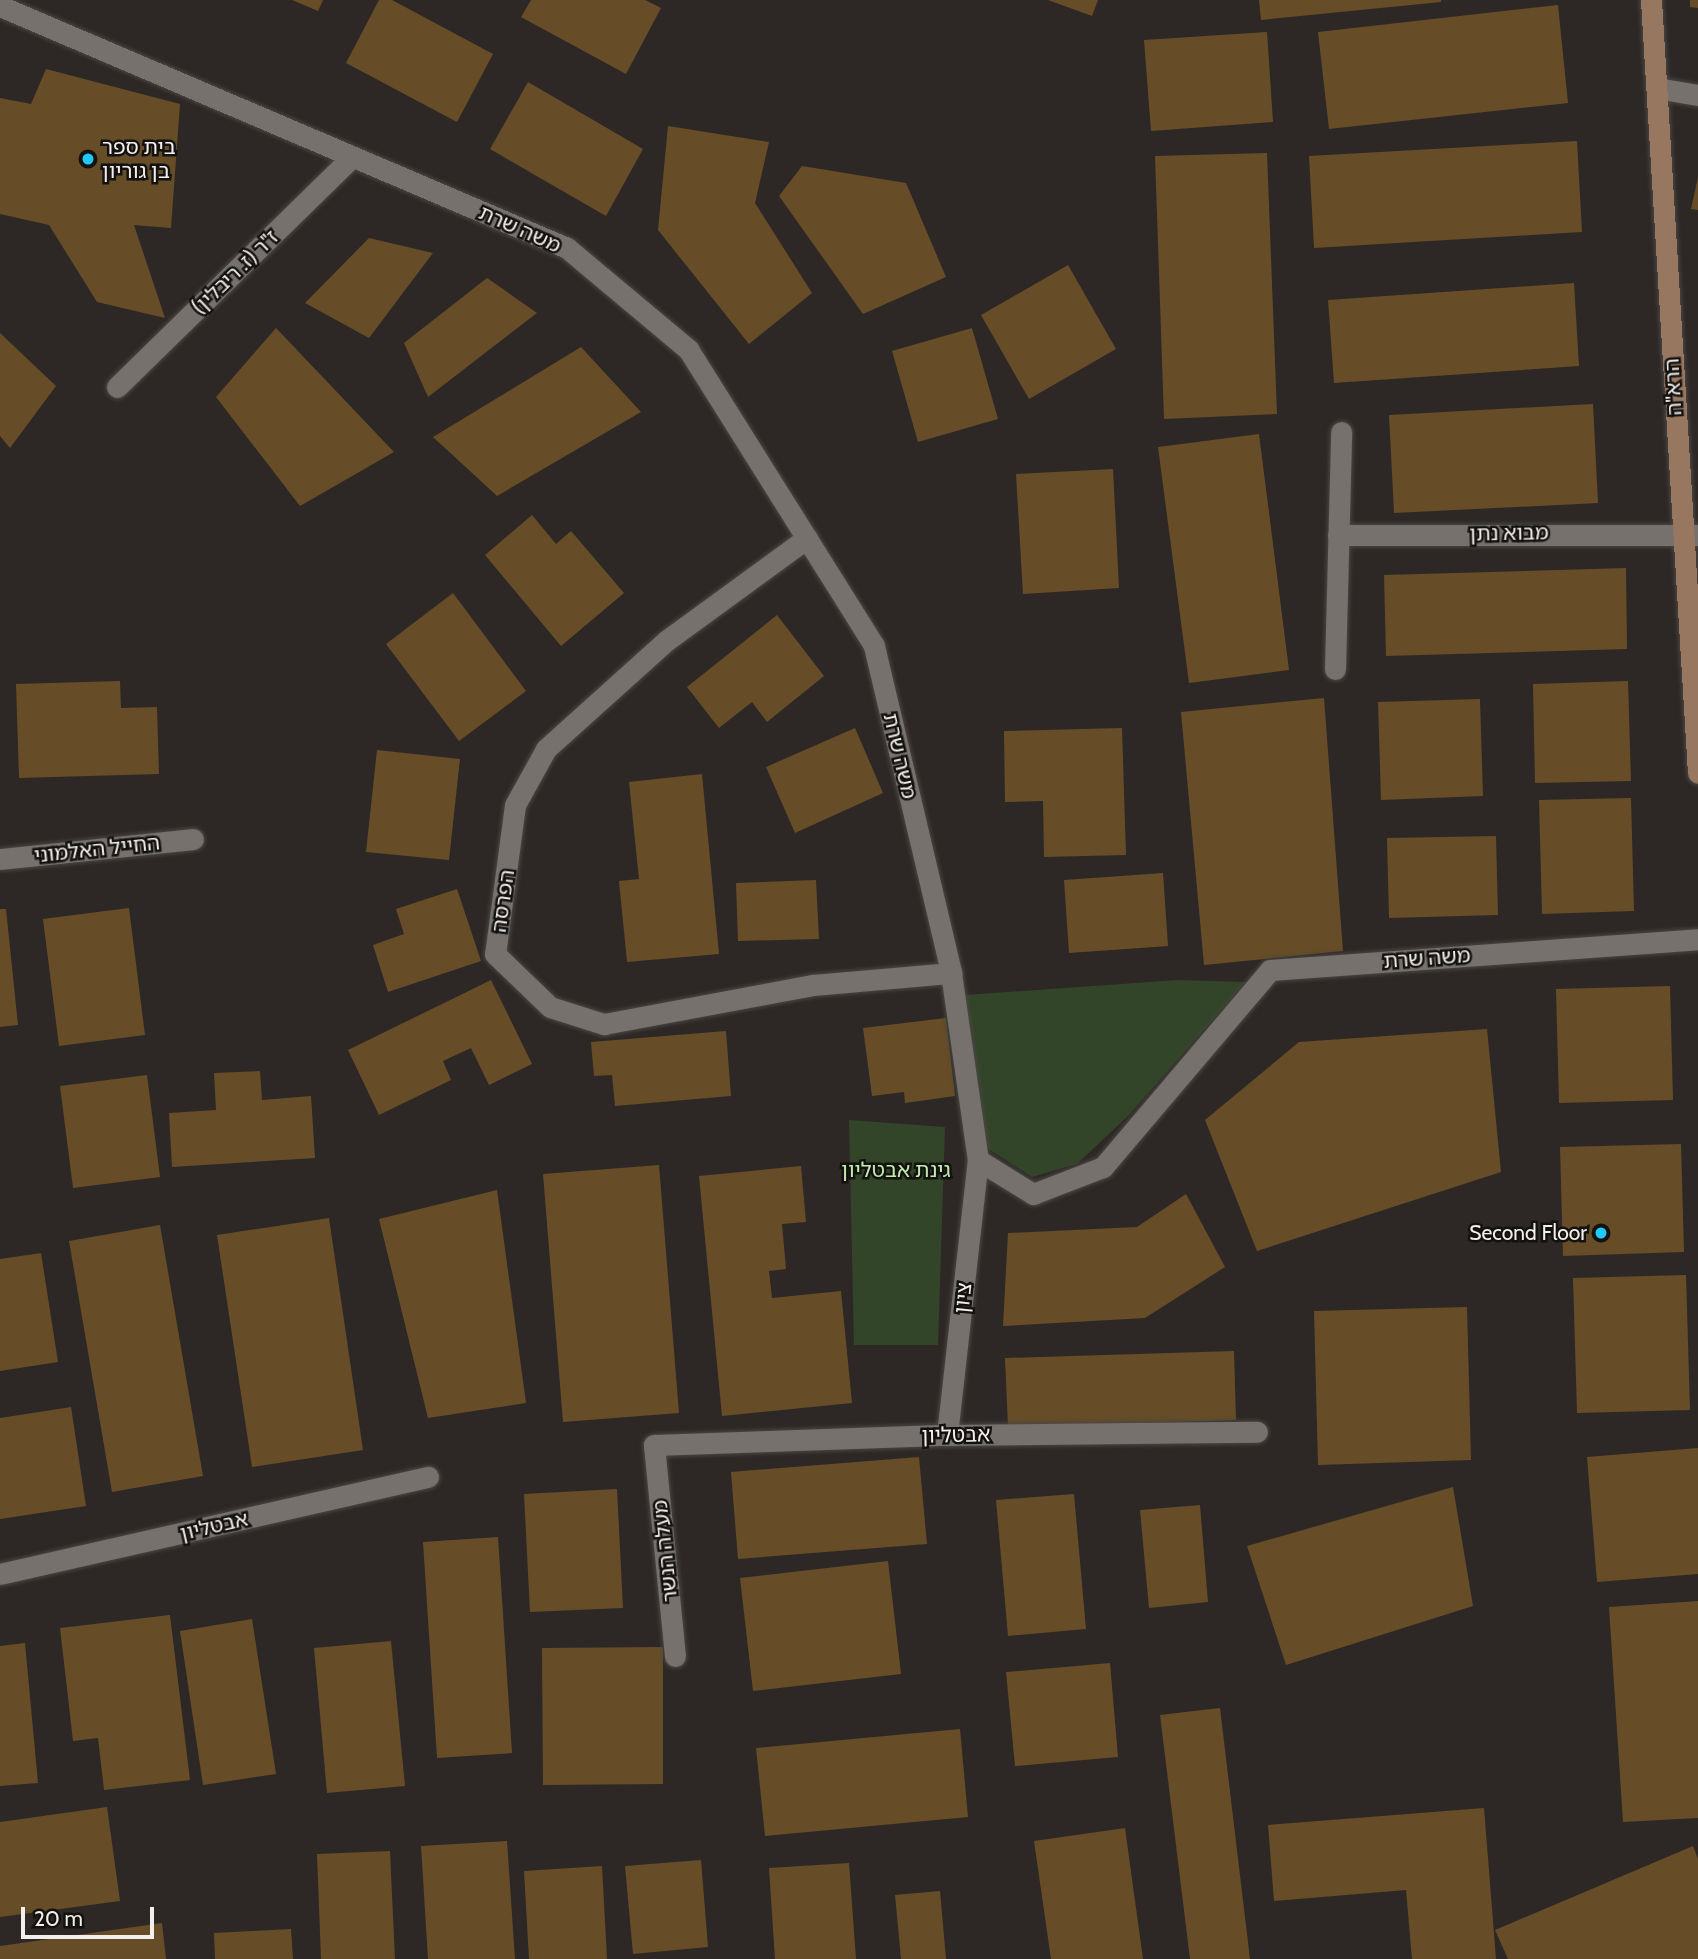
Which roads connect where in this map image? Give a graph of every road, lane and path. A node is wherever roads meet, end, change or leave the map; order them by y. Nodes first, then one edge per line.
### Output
1 (1651, 0) edge
2 (0, 6) edge
3 (1657, 88) junction
4 (1698, 95) edge
5 (352, 157) junction
6 (117, 387) dead end
7 (1341, 432) dead end
8 (1689, 533) edge
9 (1338, 535) junction
10 (807, 538) junction
11 (1335, 669) dead end
12 (1698, 773) edge
13 (193, 839) dead end
14 (0, 859) edge
15 (1698, 939) edge
16 (951, 973) junction
17 (978, 1160) junction
18 (1257, 1432) dead end
19 (947, 1435) junction
20 (654, 1445) joint
21 (428, 1477) dead end
22 (0, 1574) edge
23 (675, 1656) dead end

1 - 3 street, הרא"ה
2 - 5 street, משה שרת
3 - 4 street
3 - 8 street, הרא"ה
5 - 6 street, ז"ר (ז. ריבלין)
5 - 10 street, משה שרת
7 - 9 street
8 - 9 street, מבוא נתן
8 - 12 street, הרא"ה
9 - 11 street
10 - 16 street, משה שרת
10 - 16 street, הפרסה
13 - 14 street, החייל האלמוני
15 - 17 street, משה שרת
16 - 17 street, משה שרת
17 - 19 street, ציון
18 - 19 street, אבטליון
19 - 20 street, אבטליון
20 - 23 street, מעלה הנשר
21 - 22 street, אבטליון

